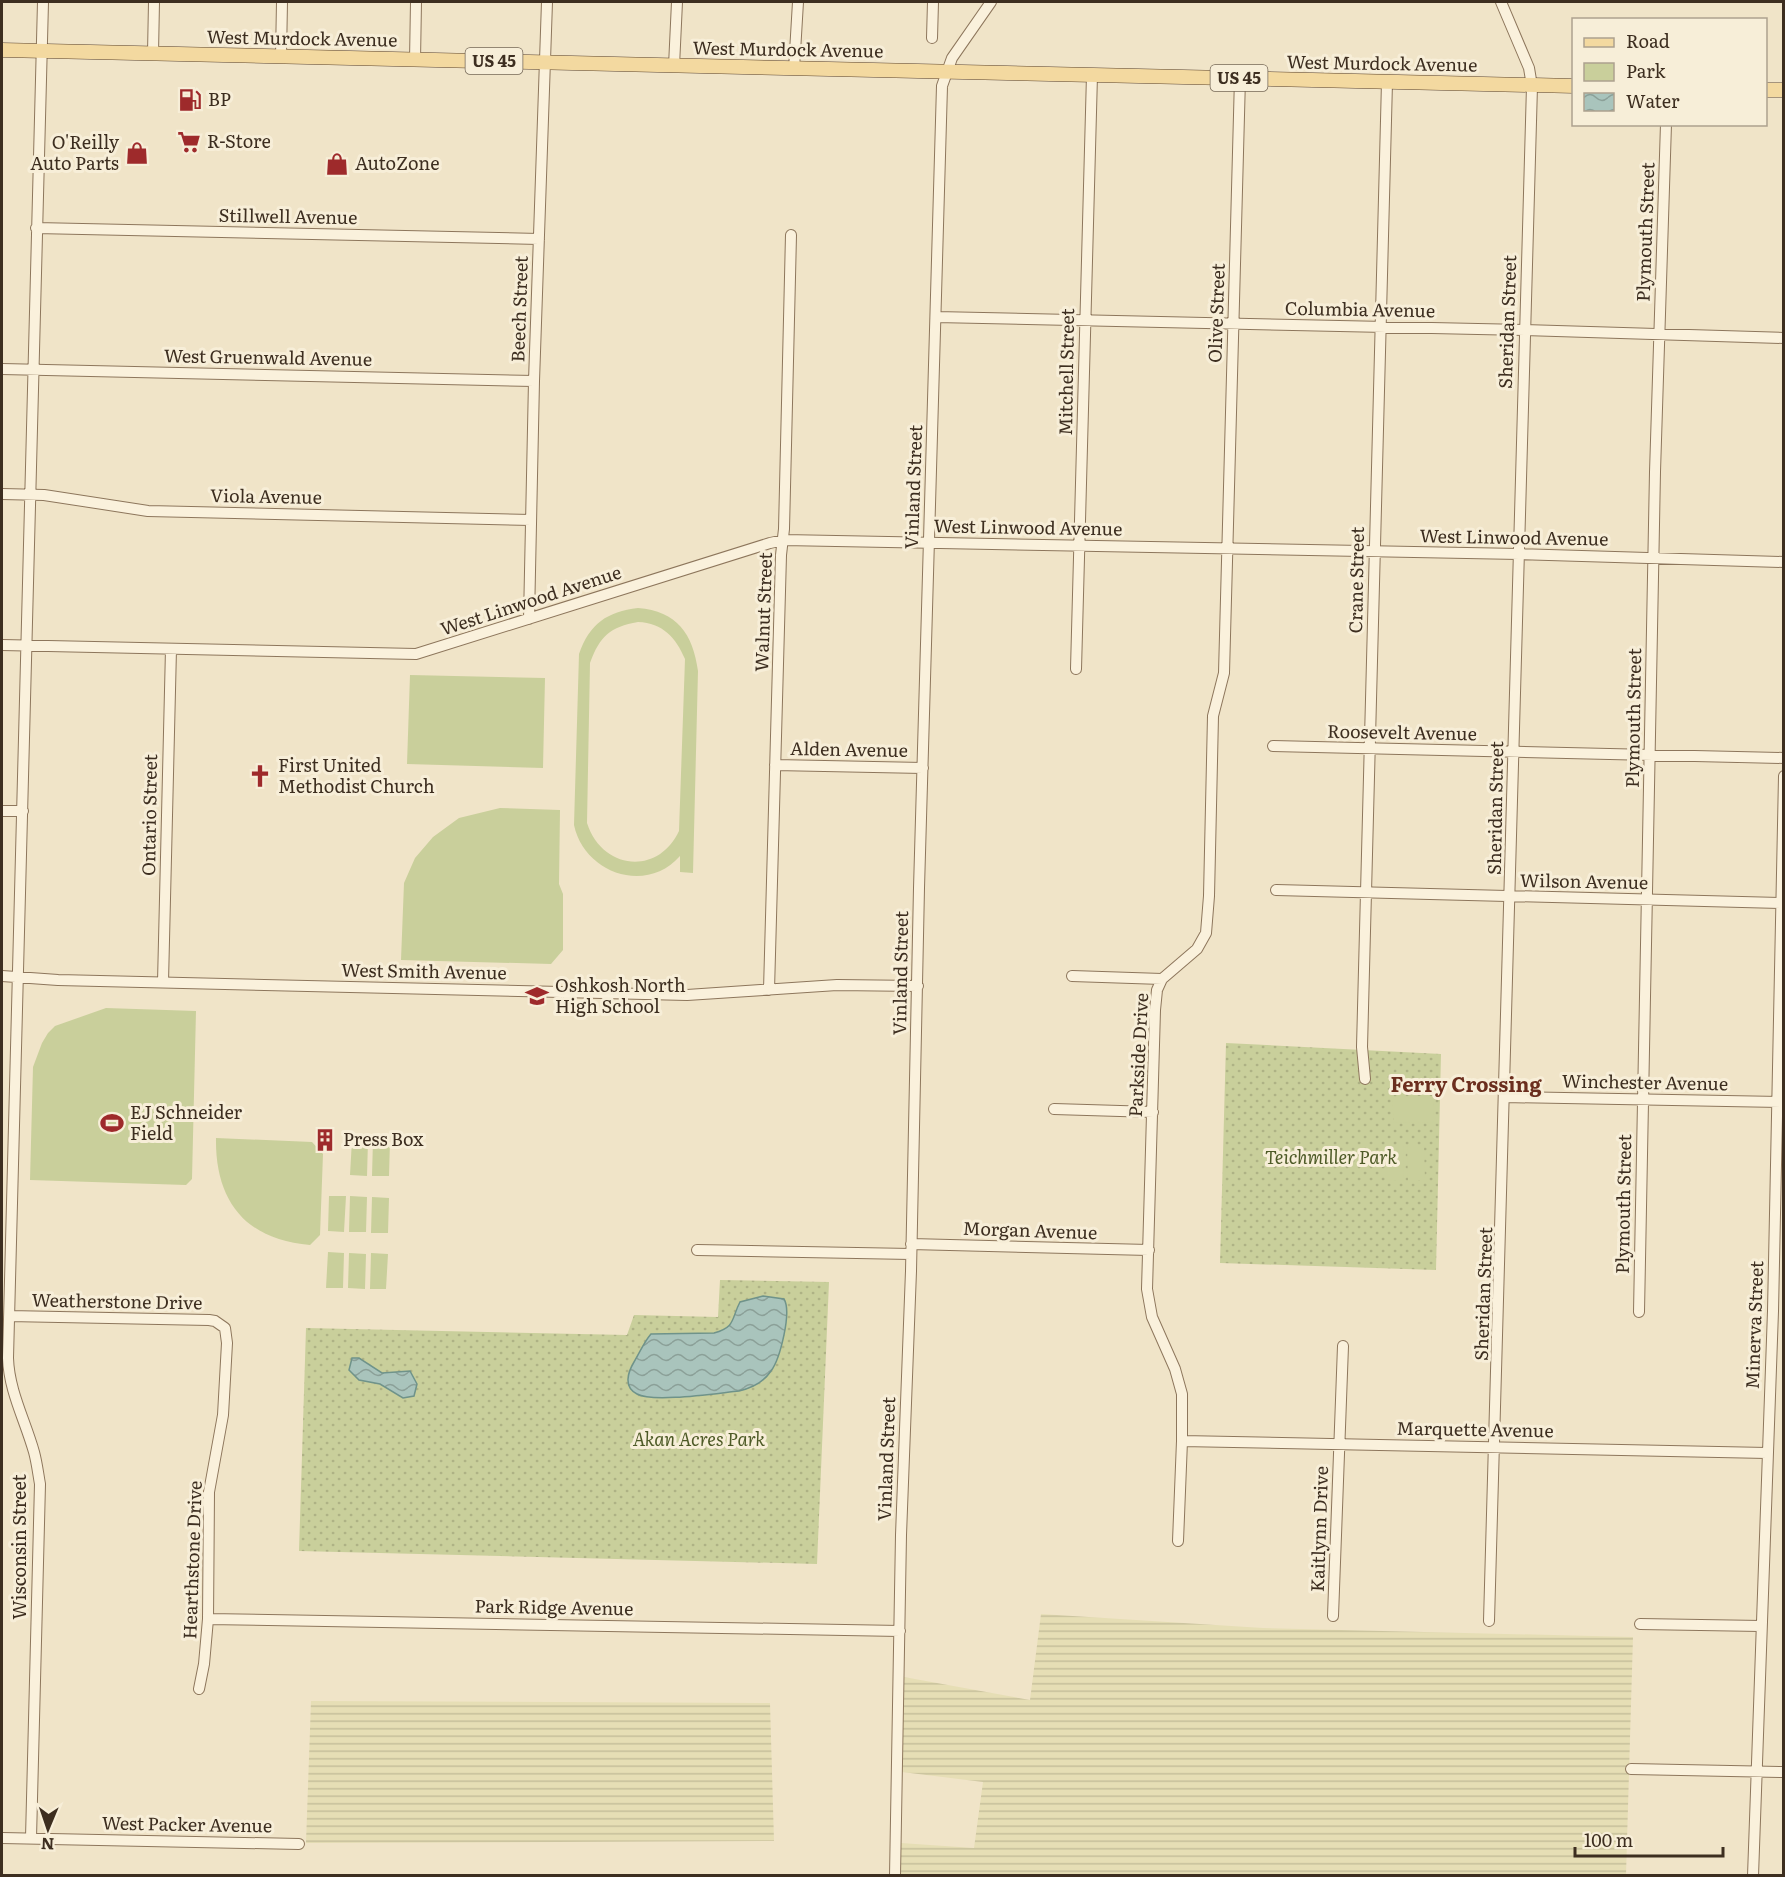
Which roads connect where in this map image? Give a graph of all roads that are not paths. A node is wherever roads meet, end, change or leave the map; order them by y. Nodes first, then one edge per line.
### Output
1 (43, 2) edge
2 (154, 2) edge
3 (282, 2) edge
4 (417, 2) edge
5 (547, 2) edge
6 (676, 2) edge
7 (798, 2) edge
8 (933, 2) edge
9 (991, 2) edge
10 (1501, 2) edge
11 (932, 38) dead end
12 (2, 50) edge
13 (42, 51) junction
14 (153, 52) junction
15 (281, 56) junction
16 (414, 60) junction
17 (544, 63) junction
18 (674, 66) junction
19 (794, 69) junction
20 (947, 72) junction
21 (1092, 75) junction
22 (1240, 78) junction
23 (1387, 82) junction
24 (1532, 86) junction
25 (1572, 86) edge
26 (1767, 90) edge
27 (1784, 90) edge
28 (1666, 126) edge
29 (36, 228) junction
30 (791, 235) dead end
31 (539, 239) junction
32 (936, 317) junction
33 (1084, 319) junction
34 (1233, 324) junction
35 (1381, 328) junction
36 (1524, 330) junction
37 (1659, 334) junction
38 (1784, 338) edge
39 (2, 369) edge
40 (33, 370) junction
41 (534, 381) junction
42 (2, 494) edge
43 (30, 494) junction
44 (531, 520) junction
45 (784, 540) junction
46 (929, 542) junction
47 (1079, 546) junction
48 (1227, 549) junction
49 (1374, 552) junction
50 (1519, 555) junction
51 (1654, 558) junction
52 (1784, 562) edge
53 (529, 618) junction
54 (2, 645) edge
55 (26, 646) junction
56 (171, 649) junction
57 (1076, 669) dead end
58 (1273, 746) dead end
59 (1370, 749) junction
60 (1514, 752) junction
61 (1650, 755) junction
62 (1784, 758) edge
63 (775, 765) junction
64 (923, 768) junction
65 (1784, 776) edge
66 (2, 810) edge
67 (22, 811) junction
68 (1276, 890) dead end
69 (1366, 894) junction
70 (1511, 896) junction
71 (1647, 900) junction
72 (1782, 903) edge
73 (2, 976) edge
74 (1072, 976) dead end
75 (18, 978) junction
76 (1162, 979) junction
77 (163, 982) junction
78 (918, 986) junction
79 (769, 990) junction
80 (1365, 1079) dead end
81 (1505, 1097) junction
82 (1642, 1099) junction
83 (1780, 1102) edge
84 (1054, 1109) dead end
85 (1153, 1112) junction
86 (911, 1249) junction
87 (697, 1250) dead end
88 (1149, 1250) junction
89 (1639, 1312) dead end
90 (9, 1316) junction
91 (222, 1325) joint
92 (1343, 1346) dead end
93 (1182, 1441) junction
94 (1340, 1443) junction
95 (1495, 1448) junction
96 (1767, 1453) junction
97 (1178, 1541) dead end
98 (1333, 1616) dead end
99 (207, 1619) junction
100 (1489, 1621) dead end
101 (1640, 1624) dead end
102 (1761, 1626) junction
103 (900, 1631) junction
104 (199, 1689) dead end
105 (1631, 1769) dead end
106 (1756, 1772) junction
107 (1784, 1772) edge
108 (2, 1838) edge
109 (31, 1838) junction
110 (299, 1844) dead end
111 (895, 1875) edge
112 (1753, 1875) edge

1 - 13 street, Wisconsin Street
2 - 14 street
3 - 15 street
4 - 16 street
5 - 17 street, Beech Street
6 - 18 street
7 - 19 street
8 - 11 street
9 - 20 street, Vinland Street
10 - 24 street, Sheridan Street
12 - 13 main road, West Murdock Avenue / US 45
13 - 14 main road, West Murdock Avenue / US 45
13 - 29 street, Wisconsin Street
14 - 15 main road, West Murdock Avenue / US 45
15 - 16 main road, West Murdock Avenue / US 45
16 - 17 main road, West Murdock Avenue / US 45
17 - 18 main road, West Murdock Avenue / US 45
17 - 31 street, Beech Street
18 - 19 main road, West Murdock Avenue / US 45
19 - 20 main road, West Murdock Avenue / US 45
20 - 21 main road, West Murdock Avenue / US 45
20 - 32 street, Vinland Street
21 - 22 main road, West Murdock Avenue / US 45
21 - 33 street, Mitchell Street
22 - 23 main road, West Murdock Avenue / US 45
22 - 34 street, Olive Street
23 - 24 main road, West Murdock Avenue / US 45
23 - 35 street, Crane Street
24 - 25 main road, West Murdock Avenue / US 45
24 - 36 street, Sheridan Street
26 - 27 main road
28 - 37 street, Plymouth Street
29 - 31 street, Stillwell Avenue
29 - 40 street, Wisconsin Street
30 - 45 street, Walnut Street
31 - 41 street, Beech Street
32 - 33 street, Columbia Avenue
32 - 46 street, Vinland Street
33 - 34 street, Columbia Avenue
33 - 47 street, Mitchell Street
34 - 35 street, Columbia Avenue
34 - 48 street, Olive Street
35 - 36 street, Columbia Avenue
35 - 49 street, Crane Street
36 - 37 street, Columbia Avenue
36 - 50 street, Sheridan Street
37 - 38 street, Columbia Avenue
37 - 51 street, Plymouth Street
39 - 40 street, West Gruenwald Avenue
40 - 41 street, West Gruenwald Avenue
40 - 43 street, Wisconsin Street
41 - 44 street, Beech Street
42 - 43 street, Viola Avenue
43 - 44 street, Viola Avenue
43 - 55 street, Wisconsin Street
44 - 53 street, Beech Street
45 - 46 street, West Linwood Avenue
45 - 53 street, West Linwood Avenue
45 - 63 street, Walnut Street
46 - 47 street, West Linwood Avenue
46 - 64 street, Vinland Street
47 - 48 street, West Linwood Avenue
47 - 57 street, Mitchell Street
48 - 49 street, West Linwood Avenue
48 - 76 street, Parkside Drive
49 - 50 street, West Linwood Avenue
49 - 59 street, Crane Street
50 - 51 street, West Linwood Avenue
50 - 60 street, Sheridan Street
51 - 52 street, West Linwood Avenue
51 - 61 street, Plymouth Street
53 - 56 street, West Linwood Avenue
54 - 55 street, West Linwood Avenue
55 - 56 street, West Linwood Avenue
55 - 67 street, Wisconsin Street
56 - 77 street, Ontario Street
58 - 59 street, Roosevelt Avenue
59 - 60 street, Roosevelt Avenue
59 - 69 street, Crane Street
60 - 61 street, Roosevelt Avenue
60 - 70 street, Sheridan Street
61 - 62 street, Roosevelt Avenue
61 - 71 street, Plymouth Street
63 - 64 street, Alden Avenue
63 - 79 street, Walnut Street
64 - 78 street, Vinland Street
65 - 72 street, Minerva Street
66 - 67 street
67 - 75 street, Wisconsin Street
68 - 69 street, Wilson Avenue
69 - 70 street, Wilson Avenue
69 - 80 street, Crane Street
70 - 71 street, Wilson Avenue
70 - 81 street, Sheridan Street
71 - 72 street, Wilson Avenue
71 - 82 street, Plymouth Street
72 - 83 street, Minerva Street
73 - 75 street, West Smith Avenue
74 - 76 street
75 - 77 street, West Smith Avenue
75 - 90 street, Wisconsin Street
76 - 85 street, Parkside Drive
77 - 79 street, West Smith Avenue
78 - 79 street, West Smith Avenue
78 - 86 street, Vinland Street
81 - 82 street, Winchester Avenue
81 - 95 street, Sheridan Street
82 - 83 street, Winchester Avenue
82 - 89 street, Plymouth Street
83 - 96 street, Minerva Street
84 - 85 street
85 - 88 street, Parkside Drive
86 - 87 street, Morgan Avenue
86 - 88 street, Morgan Avenue
86 - 103 street, Vinland Street
88 - 93 street, Parkside Drive
90 - 91 street, Weatherstone Drive
90 - 109 street, Wisconsin Street
91 - 99 street, Hearthstone Drive
92 - 94 street, Kaitlynn Drive
93 - 94 street, Marquette Avenue
93 - 97 street, Parkside Drive
94 - 95 street, Marquette Avenue
94 - 98 street, Kaitlynn Drive
95 - 96 street, Marquette Avenue
95 - 100 street, Sheridan Street
96 - 102 street, Minerva Street
99 - 103 street, Park Ridge Avenue
99 - 104 street, Hearthstone Drive
101 - 102 street
102 - 106 street, Minerva Street
103 - 111 street, Vinland Street
105 - 106 street
106 - 107 street
106 - 112 street, Minerva Street
108 - 109 street, West Packer Avenue
109 - 110 street, West Packer Avenue

